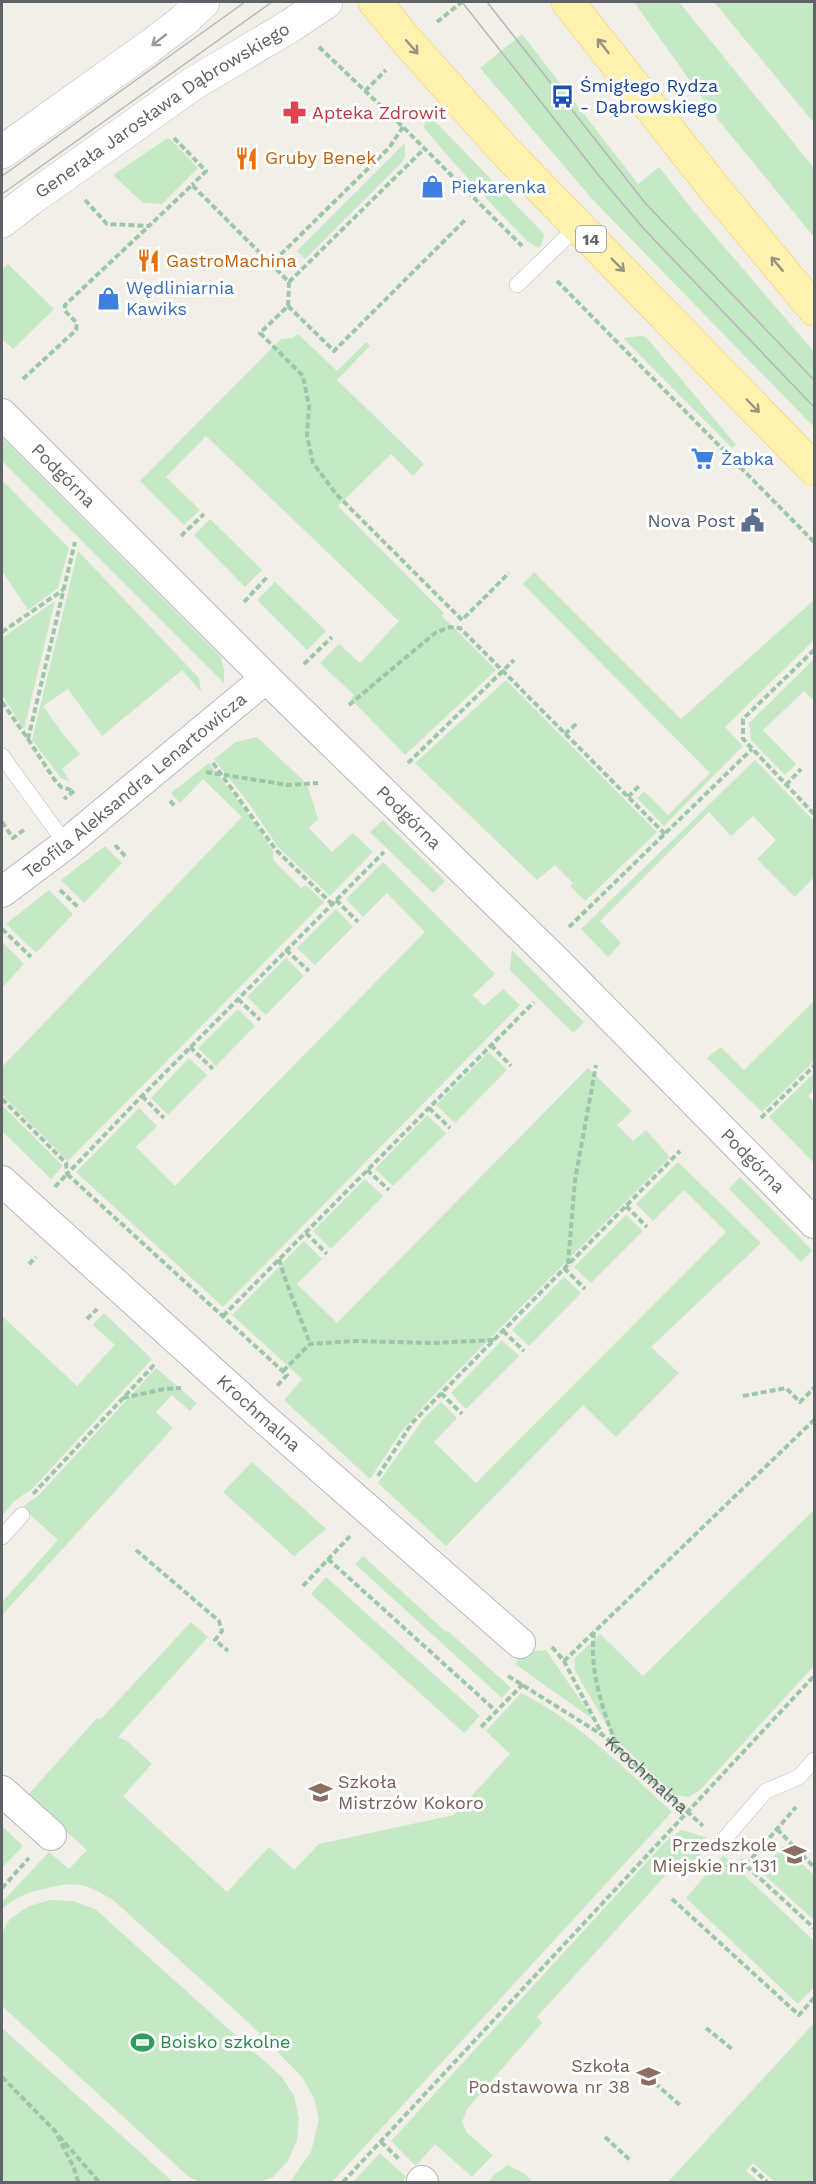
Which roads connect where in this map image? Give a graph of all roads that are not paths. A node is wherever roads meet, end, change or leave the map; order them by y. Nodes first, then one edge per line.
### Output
1 (203, 2) edge
2 (326, 2) edge
3 (375, 2) edge
4 (568, 2) edge
5 (2, 152) edge
6 (2, 221) edge
7 (578, 226) junction
8 (517, 285) dead end
9 (814, 309) edge
10 (2, 414) edge
11 (814, 469) edge
12 (266, 678) junction
13 (2, 756) edge
14 (66, 844) junction
15 (2, 892) edge
16 (2, 1181) edge
17 (814, 1223) edge
18 (22, 1515) dead end
19 (2, 1537) edge
20 (532, 1643) road end
21 (814, 1760) edge
22 (2, 1791) edge
23 (51, 1835) road end
24 (721, 1843) road end

1 -> 5 street
2 - 6 street, Generała Jarosława Dąbrowskiego
3 -> 7 main road, 14
9 -> 4 main road
7 - 8 lane
7 -> 11 main road, 14
10 - 12 street, Podgórna
12 - 14 street, Teofila Aleksandra Lenartowicza
12 - 17 street, Podgórna
13 - 14 lane
14 - 15 street, Teofila Aleksandra Lenartowicza
16 - 20 street, Krochmalna
18 - 19 lane
21 - 24 lane
22 - 23 street

